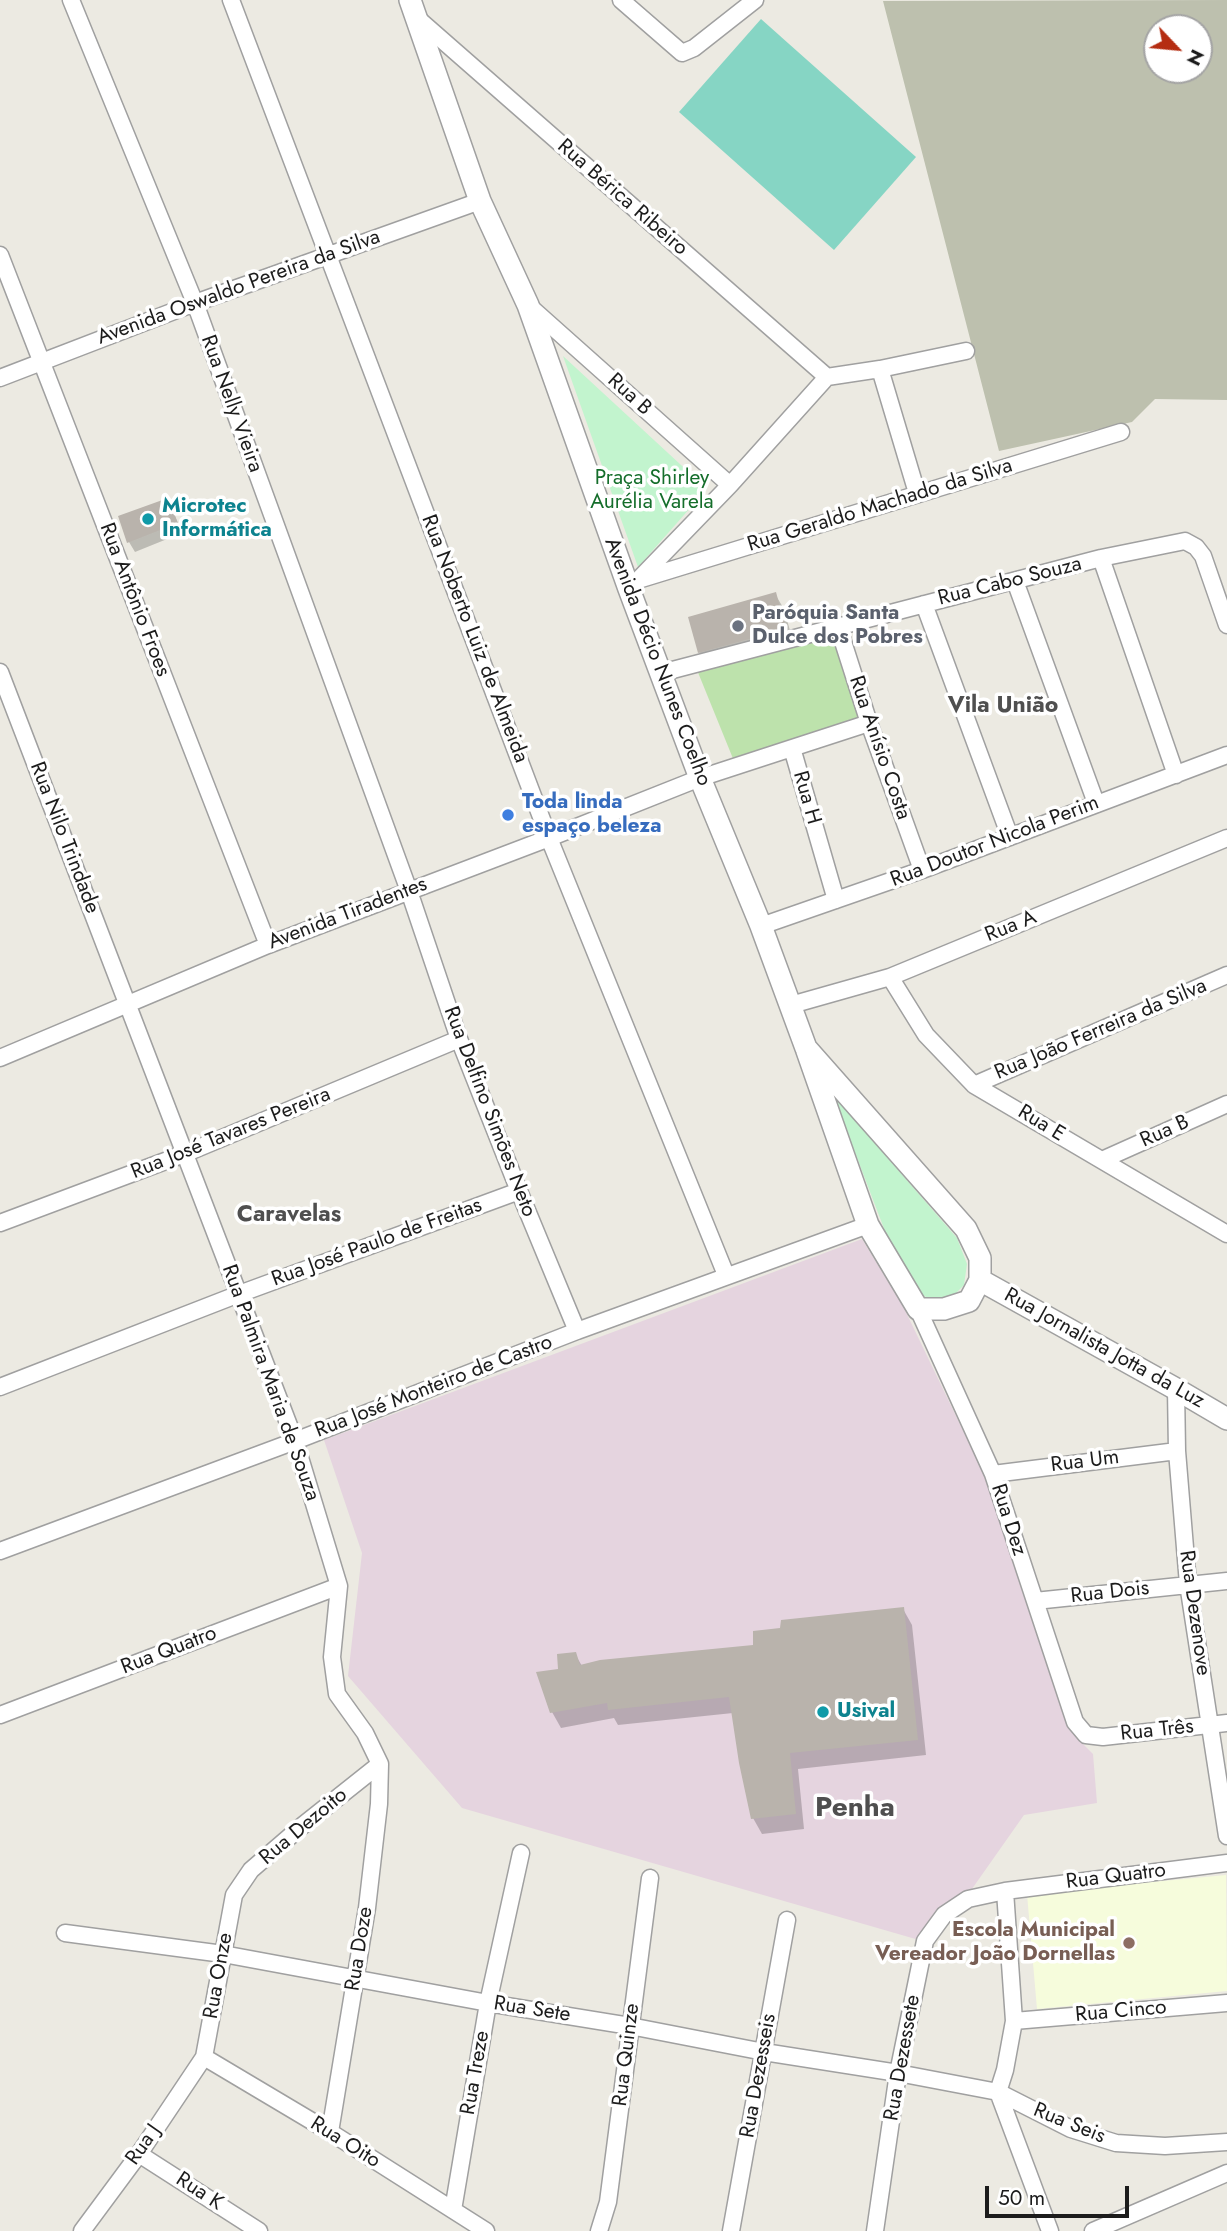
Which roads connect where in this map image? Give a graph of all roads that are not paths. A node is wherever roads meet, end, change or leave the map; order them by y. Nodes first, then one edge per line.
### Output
1 (71, 0) edge
2 (231, 0) edge
3 (621, 0) edge
4 (755, 0) edge
5 (414, 9) edge
6 (480, 201) junction
7 (0, 255) edge
8 (328, 255) junction
9 (195, 303) junction
10 (528, 305) junction
11 (966, 351) dead end
12 (41, 362) junction
13 (880, 369) junction
14 (827, 377) junction
15 (0, 378) edge
16 (1121, 432) dead end
17 (730, 485) junction
18 (917, 493) junction
19 (1101, 558) junction
20 (1014, 581) junction
21 (633, 584) junction
22 (924, 604) junction
23 (1227, 625) edge
24 (838, 626) junction
25 (0, 672) edge
26 (661, 673) junction
27 (869, 723) junction
28 (792, 748) junction
29 (1227, 755) edge
30 (1176, 775) junction
31 (700, 778) junction
32 (1096, 803) junction
33 (1010, 837) junction
34 (549, 838) junction
35 (1227, 838) edge
36 (922, 870) junction
37 (409, 891) junction
38 (836, 900) junction
39 (761, 926) junction
40 (268, 945) junction
41 (1227, 975) edge
42 (890, 977) junction
43 (127, 1004) junction
44 (791, 1005) junction
45 (459, 1039) junction
46 (806, 1048) junction
47 (0, 1058) edge
48 (975, 1085) junction
49 (1227, 1104) edge
50 (184, 1154) junction
51 (1102, 1160) junction
52 (519, 1191) junction
53 (0, 1223) edge
54 (868, 1225) junction
55 (1227, 1234) edge
56 (726, 1275) junction
57 (980, 1280) junction
58 (239, 1294) junction
59 (918, 1309) junction
60 (577, 1331) junction
61 (0, 1387) edge
62 (1176, 1389) junction
63 (1227, 1419) edge
64 (295, 1441) junction
65 (1177, 1451) junction
66 (993, 1474) junction
67 (0, 1550) edge
68 (1227, 1581) edge
69 (1188, 1584) junction
70 (339, 1586) junction
71 (1035, 1601) junction
72 (0, 1715) edge
73 (1219, 1724) edge
74 (1086, 1735) joint
75 (380, 1764) junction
76 (1227, 1836) edge
77 (521, 1853) dead end
78 (1227, 1863) edge
79 (650, 1878) dead end
80 (1005, 1891) junction
81 (234, 1895) joint
82 (787, 1920) dead end
83 (65, 1933) dead end
84 (223, 1954) junction
85 (356, 1977) junction
86 (488, 2003) junction
87 (1227, 2003) edge
88 (1014, 2021) junction
89 (630, 2026) junction
90 (764, 2052) junction
91 (204, 2057) junction
92 (898, 2073) junction
93 (998, 2092) junction
94 (330, 2132) junction
95 (1227, 2141) edge
96 (139, 2154) junction
97 (1227, 2173) edge
98 (453, 2210) junction
99 (82, 2231) edge
100 (259, 2231) edge
101 (486, 2231) edge
102 (599, 2231) edge
103 (731, 2231) edge
104 (875, 2231) edge
105 (1050, 2231) edge
106 (1093, 2231) edge

1 - 9 street, Rua Nelly Vieira
2 - 8 street, Rua Noberto Luiz de Almeida
3 - 4 street
5 - 6 street, Avenida Décio Nunes Coelho
5 - 14 street, Rua Bérica Ribeiro
6 - 8 street, Avenida Oswaldo Pereira da Silva
6 - 10 street, Avenida Décio Nunes Coelho
7 - 12 street, Rua Antônio Froes
8 - 9 street, Avenida Oswaldo Pereira da Silva
8 - 34 street, Rua Noberto Luiz de Almeida
9 - 12 street, Avenida Oswaldo Pereira da Silva
9 - 37 street, Rua Nelly Vieira
10 - 17 street, Rua B
10 - 21 street, Avenida Décio Nunes Coelho
11 - 13 street
12 - 15 street, Avenida Oswaldo Pereira da Silva
12 - 40 street, Rua Antônio Froes
13 - 14 street
13 - 18 street
14 - 17 street
16 - 18 street, Rua Geraldo Machado da Silva
17 - 21 street
18 - 21 street, Rua Geraldo Machado da Silva
19 - 20 street, Rua Cabo Souza
19 - 23 street, Rua Cabo Souza
19 - 30 street
20 - 22 street, Rua Cabo Souza
20 - 32 street
21 - 26 street, Avenida Décio Nunes Coelho
22 - 24 street, Rua Cabo Souza
22 - 33 street
24 - 26 street, Rua Cabo Souza
24 - 27 street, Rua Anísio Costa
25 - 43 street, Rua Nilo Trindade
26 - 31 street, Avenida Décio Nunes Coelho
27 - 28 street
27 - 36 street, Rua Anísio Costa
28 - 31 street, Rua H
28 - 38 street, Rua H
29 - 30 street, Rua Doutor Nicola Perim
30 - 32 street, Rua Doutor Nicola Perim
31 - 34 street, Avenida Tiradentes
31 - 39 street, Avenida Décio Nunes Coelho
32 - 33 street, Rua Doutor Nicola Perim
33 - 36 street, Rua Doutor Nicola Perim
34 - 37 street, Avenida Tiradentes
34 - 56 street, Rua Noberto Luiz de Almeida
35 - 42 street, Rua A
36 - 38 street, Rua Doutor Nicola Perim
37 - 40 street, Avenida Tiradentes
37 - 45 street, Rua Delfino Simões Neto
38 - 39 street, Rua Doutor Nicola Perim
39 - 44 street, Avenida Décio Nunes Coelho
40 - 43 street, Avenida Tiradentes
41 - 48 street, Rua João Ferreira da Silva
42 - 44 street, Rua A
42 - 48 street, Rua E
43 - 47 street, Avenida Tiradentes
43 - 50 street, Rua Palmira Maria de Souza
44 - 46 street, Avenida Décio Nunes Coelho
45 - 50 street, Rua José Tavares Pereira
45 - 52 street, Rua Delfino Simões Neto
46 - 54 street, Avenida Décio Nunes Coelho
46 - 57 street
48 - 51 street, Rua E
49 - 51 street, Rua B
50 - 53 street, Rua José Tavares Pereira
50 - 58 street, Rua Palmira Maria de Souza
51 - 55 street, Rua E
52 - 58 street, Rua José Paulo de Freitas
52 - 60 street, Rua Delfino Simões Neto
54 - 56 street, Rua José Monteiro de Castro
54 - 59 street, Avenida Décio Nunes Coelho
56 - 60 street, Rua José Monteiro de Castro
57 - 59 street
57 - 62 street, Rua Jornalista Jotta da Luz
58 - 61 street, Rua José Paulo de Freitas
58 - 64 street, Rua Palmira Maria de Souza
59 - 66 street, Rua Dez
60 - 64 street, Rua José Monteiro de Castro
62 - 63 street, Rua Jornalista Jotta da Luz
62 - 65 street, Rua Dezenove
64 - 67 street, Rua José Monteiro de Castro
64 - 70 street, Rua Palmira Maria de Souza
65 - 66 street, Rua Um
65 - 69 street, Rua Dezenove
66 - 71 street, Rua Dez
68 - 69 street, Rua Dois
69 - 71 street, Rua Dois
69 - 73 street, Rua Dezenove
70 - 72 street, Rua Quatro
70 - 75 street, Rua Palmira Maria de Souza
71 - 74 street, Rua Dez
73 - 74 street, Rua Três
73 - 76 street, Rua Dezenove
75 - 81 street, Rua Dezoito
75 - 85 street, Rua Doze
77 - 86 street, Rua Treze
78 - 80 street, Rua Quatro
79 - 89 street, Rua Quinze
80 - 88 street
80 - 92 street, Rua Dezessete
81 - 84 street, Rua Onze
82 - 90 street, Rua Dezesseis
83 - 84 street, Rua Sete
84 - 85 street, Rua Sete
84 - 91 street, Rua Onze
85 - 86 street, Rua Sete
85 - 94 street, Rua Doze
86 - 89 street, Rua Sete
86 - 98 street, Rua Treze
87 - 88 street, Rua Cinco
88 - 93 street
89 - 90 street, Rua Sete
89 - 102 street, Rua Quinze
90 - 92 street, Rua Sete
90 - 103 street, Rua Dezesseis
91 - 94 street, Rua Oito
91 - 96 street, Rua J
92 - 93 street, Rua Sete
92 - 104 street, Rua Dezessete
93 - 95 street, Rua Seis
93 - 105 street
94 - 98 street, Rua Oito
96 - 99 street, Rua J
96 - 100 street, Rua K
97 - 106 street
98 - 101 street, Rua Oito

